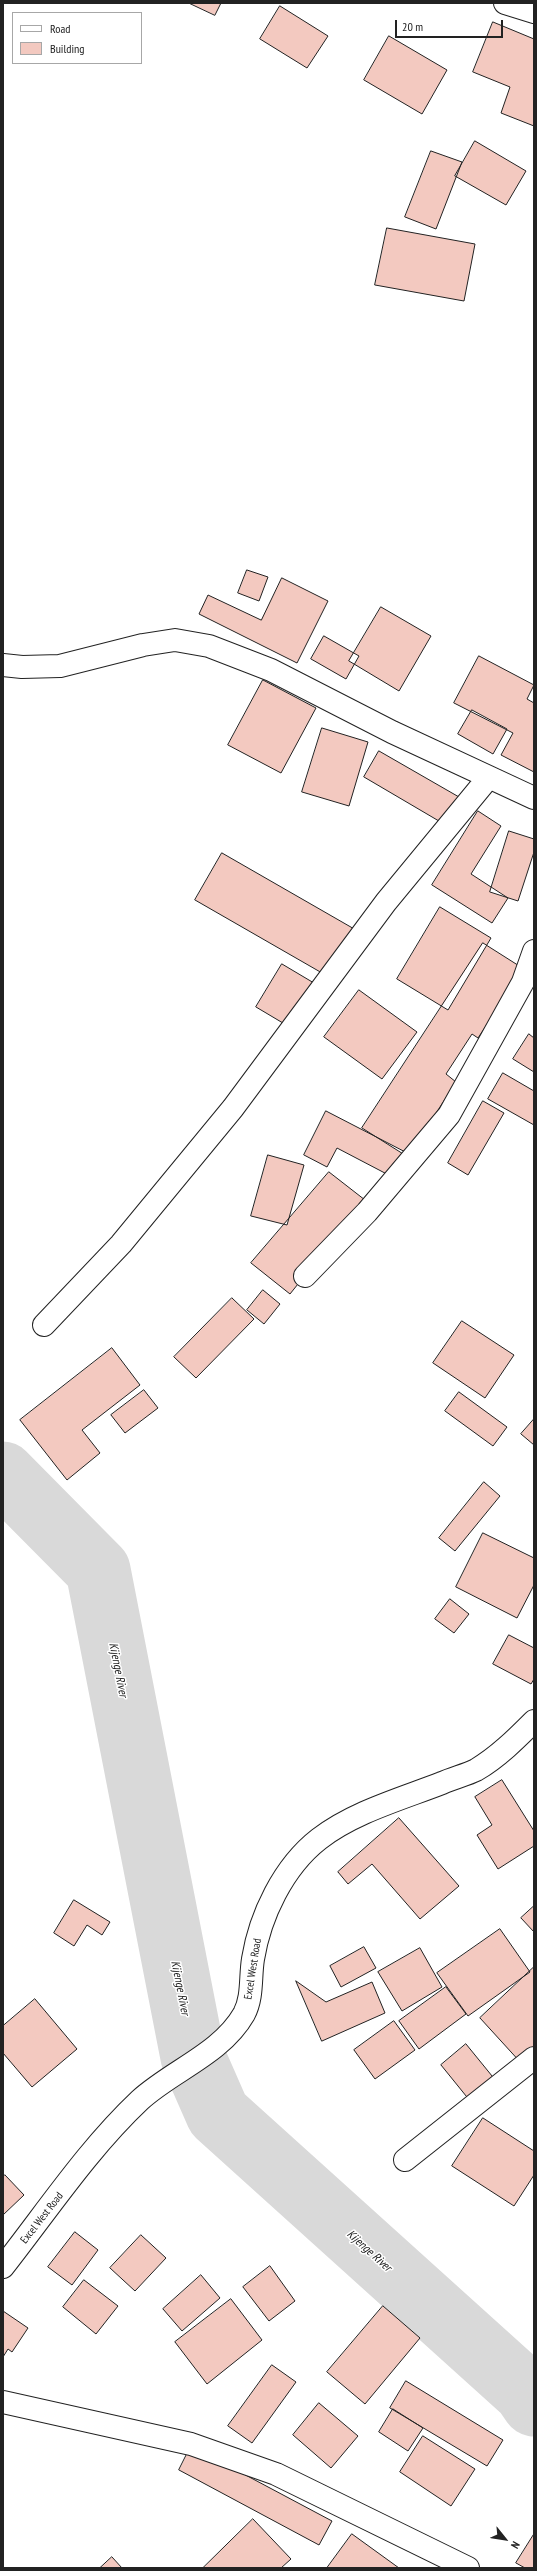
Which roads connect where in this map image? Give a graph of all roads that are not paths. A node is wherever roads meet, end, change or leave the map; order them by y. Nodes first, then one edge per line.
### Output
1 (505, 3) edge
2 (534, 12) edge
3 (3, 664) edge
4 (489, 777) junction
5 (534, 798) edge
6 (534, 951) edge
7 (306, 1276) dead end
8 (44, 1325) dead end
9 (534, 1721) edge
10 (534, 2058) edge
11 (406, 2160) dead end
12 (3, 2267) edge
13 (3, 2402) edge
14 (468, 2568) edge

1 - 2 street
3 - 4 street
4 - 5 street
4 - 8 street
6 - 7 street
9 - 12 street, Excel West Road
10 - 11 street
13 - 14 street

